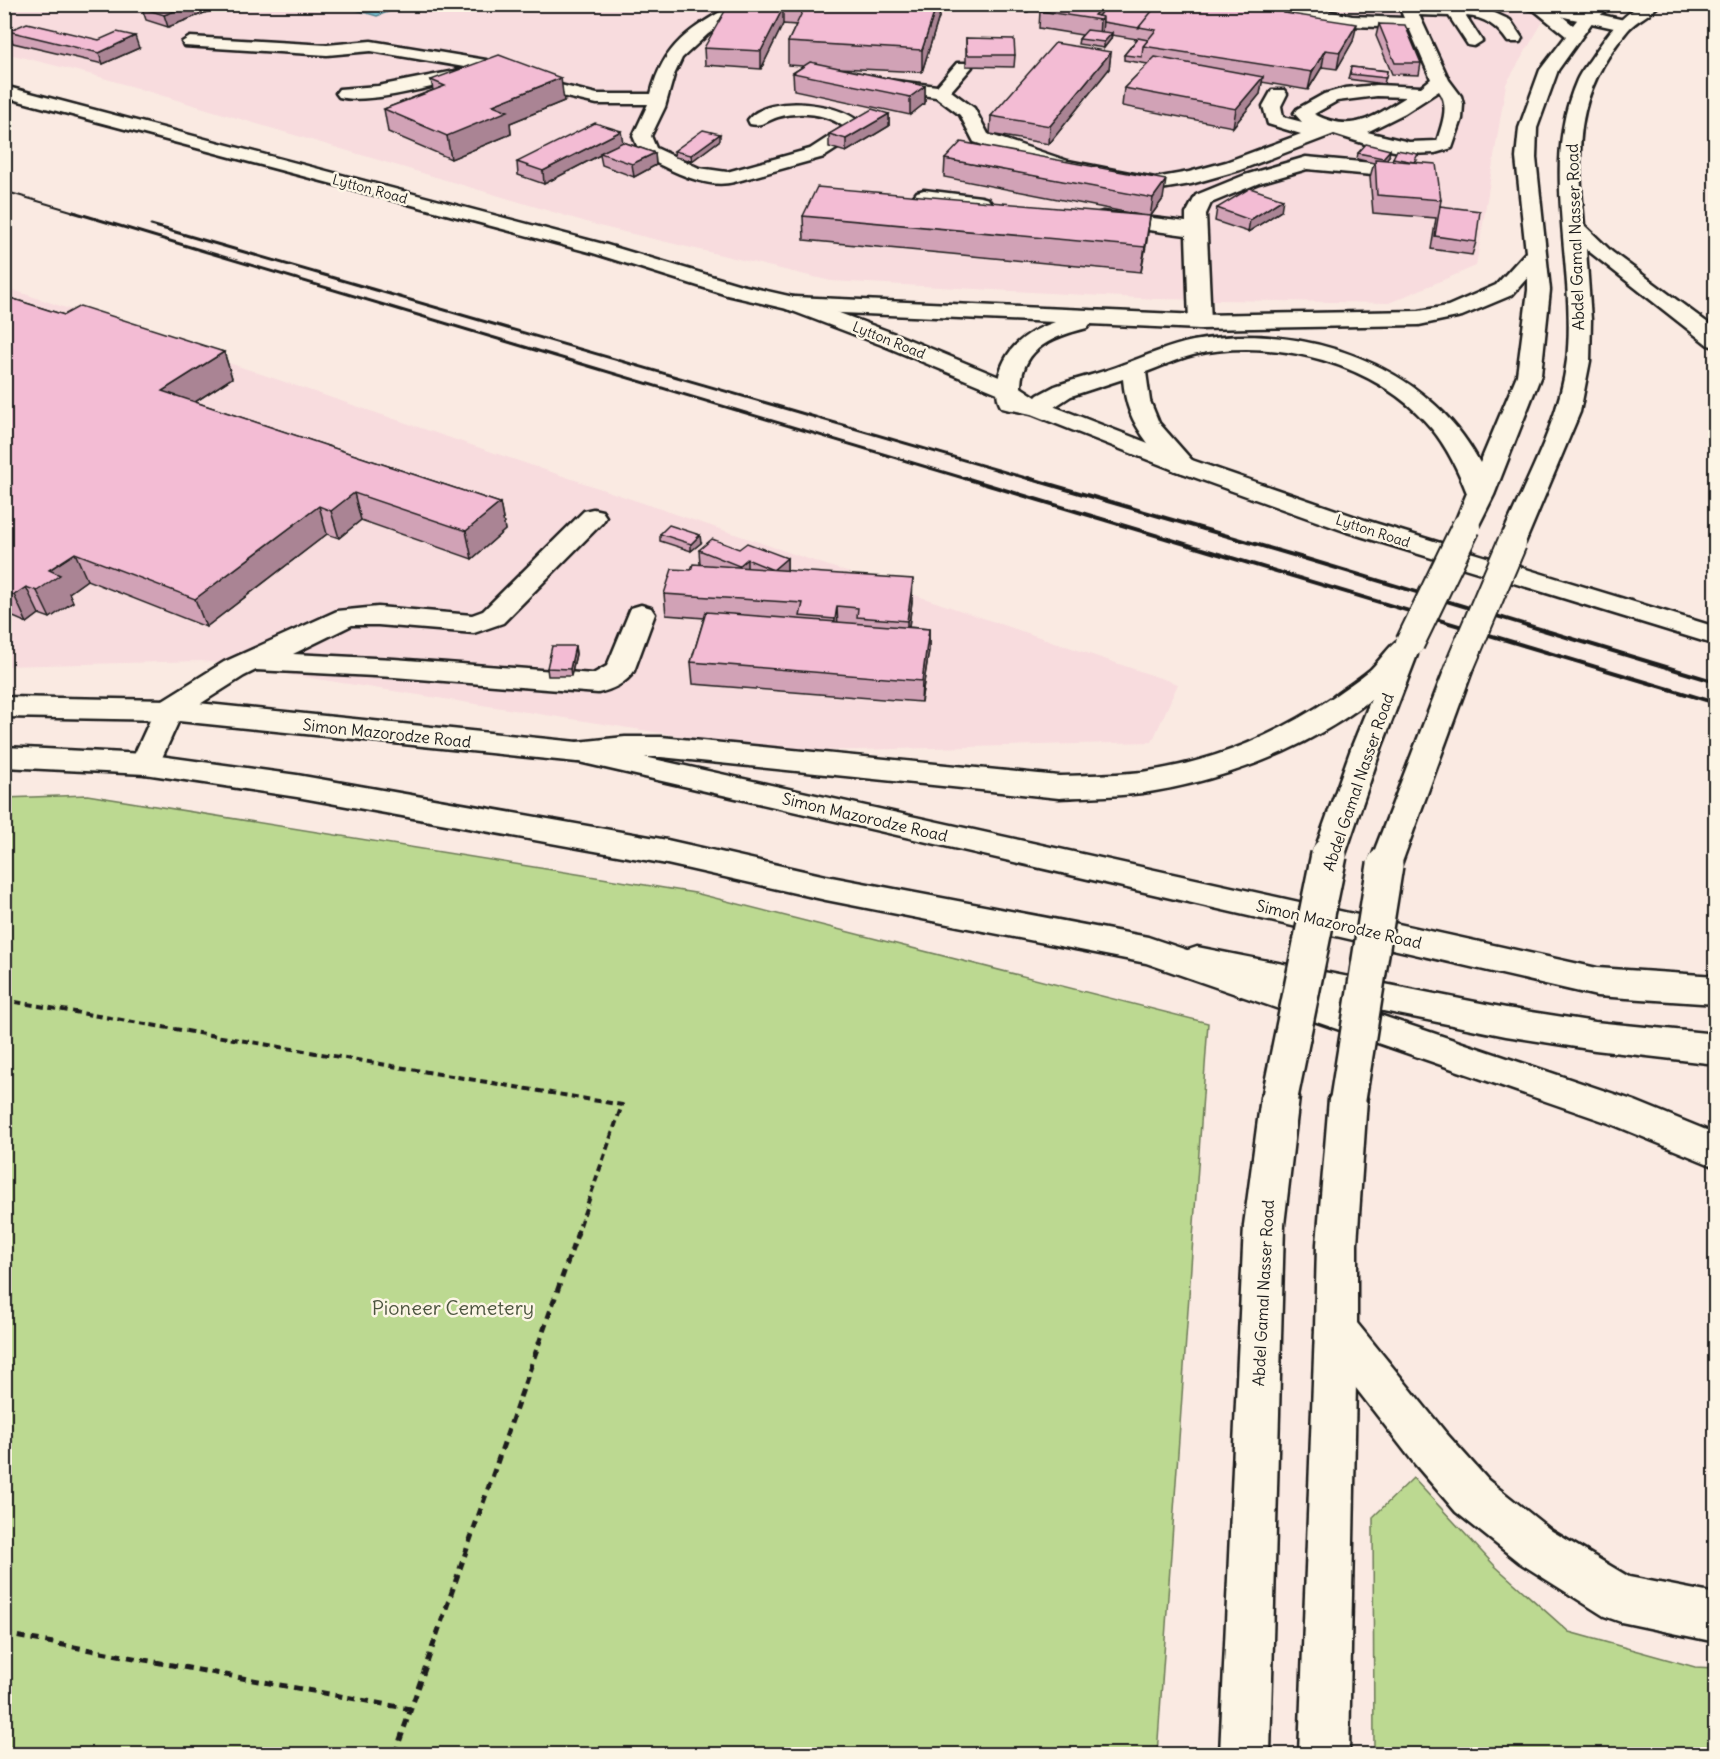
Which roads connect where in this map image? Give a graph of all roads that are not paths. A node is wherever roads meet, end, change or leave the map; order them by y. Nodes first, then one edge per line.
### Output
1 (746, 4) edge
2 (1269, 4) edge
3 (1606, 4) edge
4 (1652, 4) edge
5 (1534, 6) edge
6 (1454, 11) junction
7 (1411, 12) edge
8 (1587, 18) junction
9 (1623, 25) junction
10 (1574, 34) junction
11 (1514, 38) dead end
12 (1474, 41) dead end
13 (190, 42) dead end
14 (500, 67) junction
15 (963, 67) dead end
16 (1440, 81) junction
17 (858, 82) edge
18 (4, 91) edge
19 (941, 92) junction
20 (345, 93) dead end
21 (1424, 93) junction
22 (1278, 94) edge
23 (659, 99) junction
24 (757, 120) dead end
25 (1339, 129) junction
26 (1424, 177) edge
27 (924, 196) edge
28 (995, 205) edge
29 (1078, 215) edge
30 (1574, 227) junction
31 (1197, 230) junction
32 (1537, 252) junction
33 (735, 290) junction
34 (794, 304) junction
35 (1100, 318) junction
36 (1200, 322) junction
37 (1716, 340) edge
38 (1134, 368) junction
39 (1009, 396) junction
40 (1037, 408) junction
41 (1183, 465) junction
42 (1481, 495) junction
43 (593, 517) dead end
44 (641, 614) dead end
45 (1716, 636) edge
46 (1407, 649) junction
47 (253, 661) junction
48 (4, 707) edge
49 (169, 711) junction
50 (577, 752) junction
51 (4, 757) edge
52 (145, 764) junction
53 (1148, 950) junction
54 (1716, 990) edge
55 (1716, 1049) edge
56 (1716, 1151) edge
57 (1336, 1329) junction
58 (1716, 1618) edge
59 (1245, 1755) edge
60 (1324, 1755) edge

1 - 23 main road
2 - 7 main road
3 - 8 main road, Abdel Gamal Nasser Road
4 - 9 main road, Abdel Gamal Nasser Road
5 - 8 main road
5 - 10 main road
6 - 7 main road
6 - 11 main road
6 - 12 main road
7 - 16 main road
8 - 9 main road
8 - 10 main road, Abdel Gamal Nasser Road
9 - 30 main road, Abdel Gamal Nasser Road
10 - 32 main road, Abdel Gamal Nasser Road
13 - 14 main road
14 - 20 main road
14 - 23 main road
15 - 19 main road
16 - 21 main road
16 - 25 main road
17 - 19 main road
18 - 33 main road, Lytton Road
19 - 25 main road
21 - 25 main road
21 - 25 main road
22 - 25 main road
23 - 24 main road
26 - 31 main road
27 - 28 main road
29 - 31 main road
30 - 37 main road
30 - 57 main road, Abdel Gamal Nasser Road, bridge
31 - 36 main road
32 - 36 main road
32 - 42 main road, Abdel Gamal Nasser Road
33 - 34 main road, Lytton Road
33 - 39 main road, Lytton Road
34 - 35 main road
34 - 39 main road, Lytton Road
35 - 36 main road
35 - 39 main road
38 - 40 main road
38 - 41 main road
38 - 42 main road
39 - 40 main road, Lytton Road
40 - 41 main road, Lytton Road
41 - 45 main road, Lytton Road
42 - 46 main road, Abdel Gamal Nasser Road, bridge
43 - 47 main road
44 - 47 main road
46 - 50 main road
46 - 59 main road, Abdel Gamal Nasser Road, bridge
47 - 49 main road
48 - 49 main road, Simon Mazorodze Road
49 - 50 main road, Simon Mazorodze Road
49 - 52 main road
50 - 54 main road, Simon Mazorodze Road
51 - 52 main road
52 - 53 main road
53 - 55 main road
53 - 56 main road
57 - 58 main road
57 - 60 main road, Abdel Gamal Nasser Road

